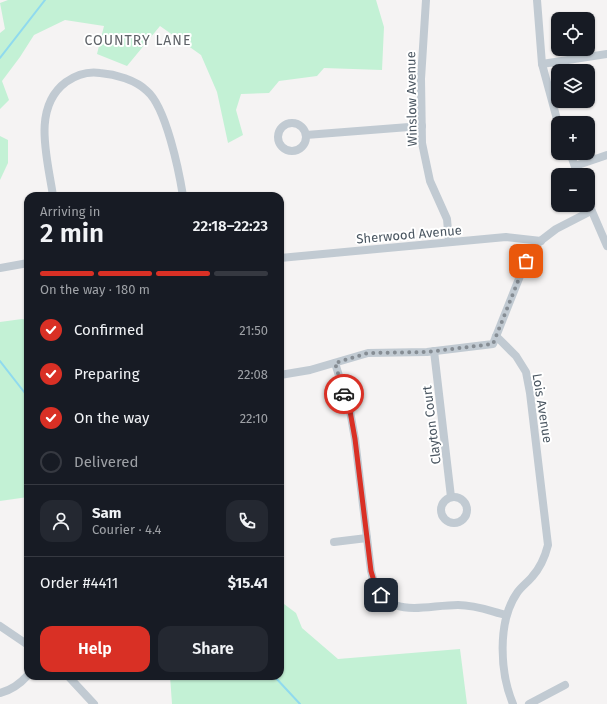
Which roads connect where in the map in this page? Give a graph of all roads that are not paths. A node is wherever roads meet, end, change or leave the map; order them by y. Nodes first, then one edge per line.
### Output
1 (426, 0) edge
2 (537, 0) edge
3 (607, 54) edge
4 (542, 64) junction
5 (556, 116) edge
6 (422, 126) junction
7 (306, 135) dead end
8 (607, 155) edge
9 (573, 160) edge
10 (575, 166) joint
11 (52, 192) edge
12 (182, 192) edge
13 (589, 212) edge
14 (591, 212) edge
15 (541, 241) junction
16 (449, 242) junction
17 (607, 246) edge
18 (284, 258) edge
19 (24, 264) edge
20 (0, 268) edge
21 (496, 336) junction
22 (434, 351) junction
23 (335, 363) junction
24 (284, 374) edge
25 (451, 497) dead end
26 (367, 538) junction
27 (334, 542) dead end
28 (506, 615) junction
29 (0, 626) edge
30 (24, 641) edge
31 (24, 679) edge
32 (72, 680) edge
33 (565, 685) dead end
34 (0, 693) edge
35 (94, 704) edge
36 (514, 704) edge
37 (529, 704) edge

1 - 6 street, Winslow Avenue
2 - 4 street
3 - 4 street
4 - 5 street
6 - 7 street
6 - 16 street, Winslow Avenue
8 - 10 street
9 - 10 street
11 - 12 street
13 - 15 street
14 - 17 street
15 - 16 street, Sherwood Avenue
15 - 21 street
16 - 18 street, Sherwood Avenue
19 - 20 street
21 - 22 street
21 - 28 street, Lois Avenue
22 - 23 street
22 - 25 street, Clayton Court
23 - 24 street
23 - 26 street
26 - 27 street
26 - 28 street
28 - 36 street, Lois Avenue
29 - 30 street
31 - 34 street
32 - 35 street
33 - 37 street

